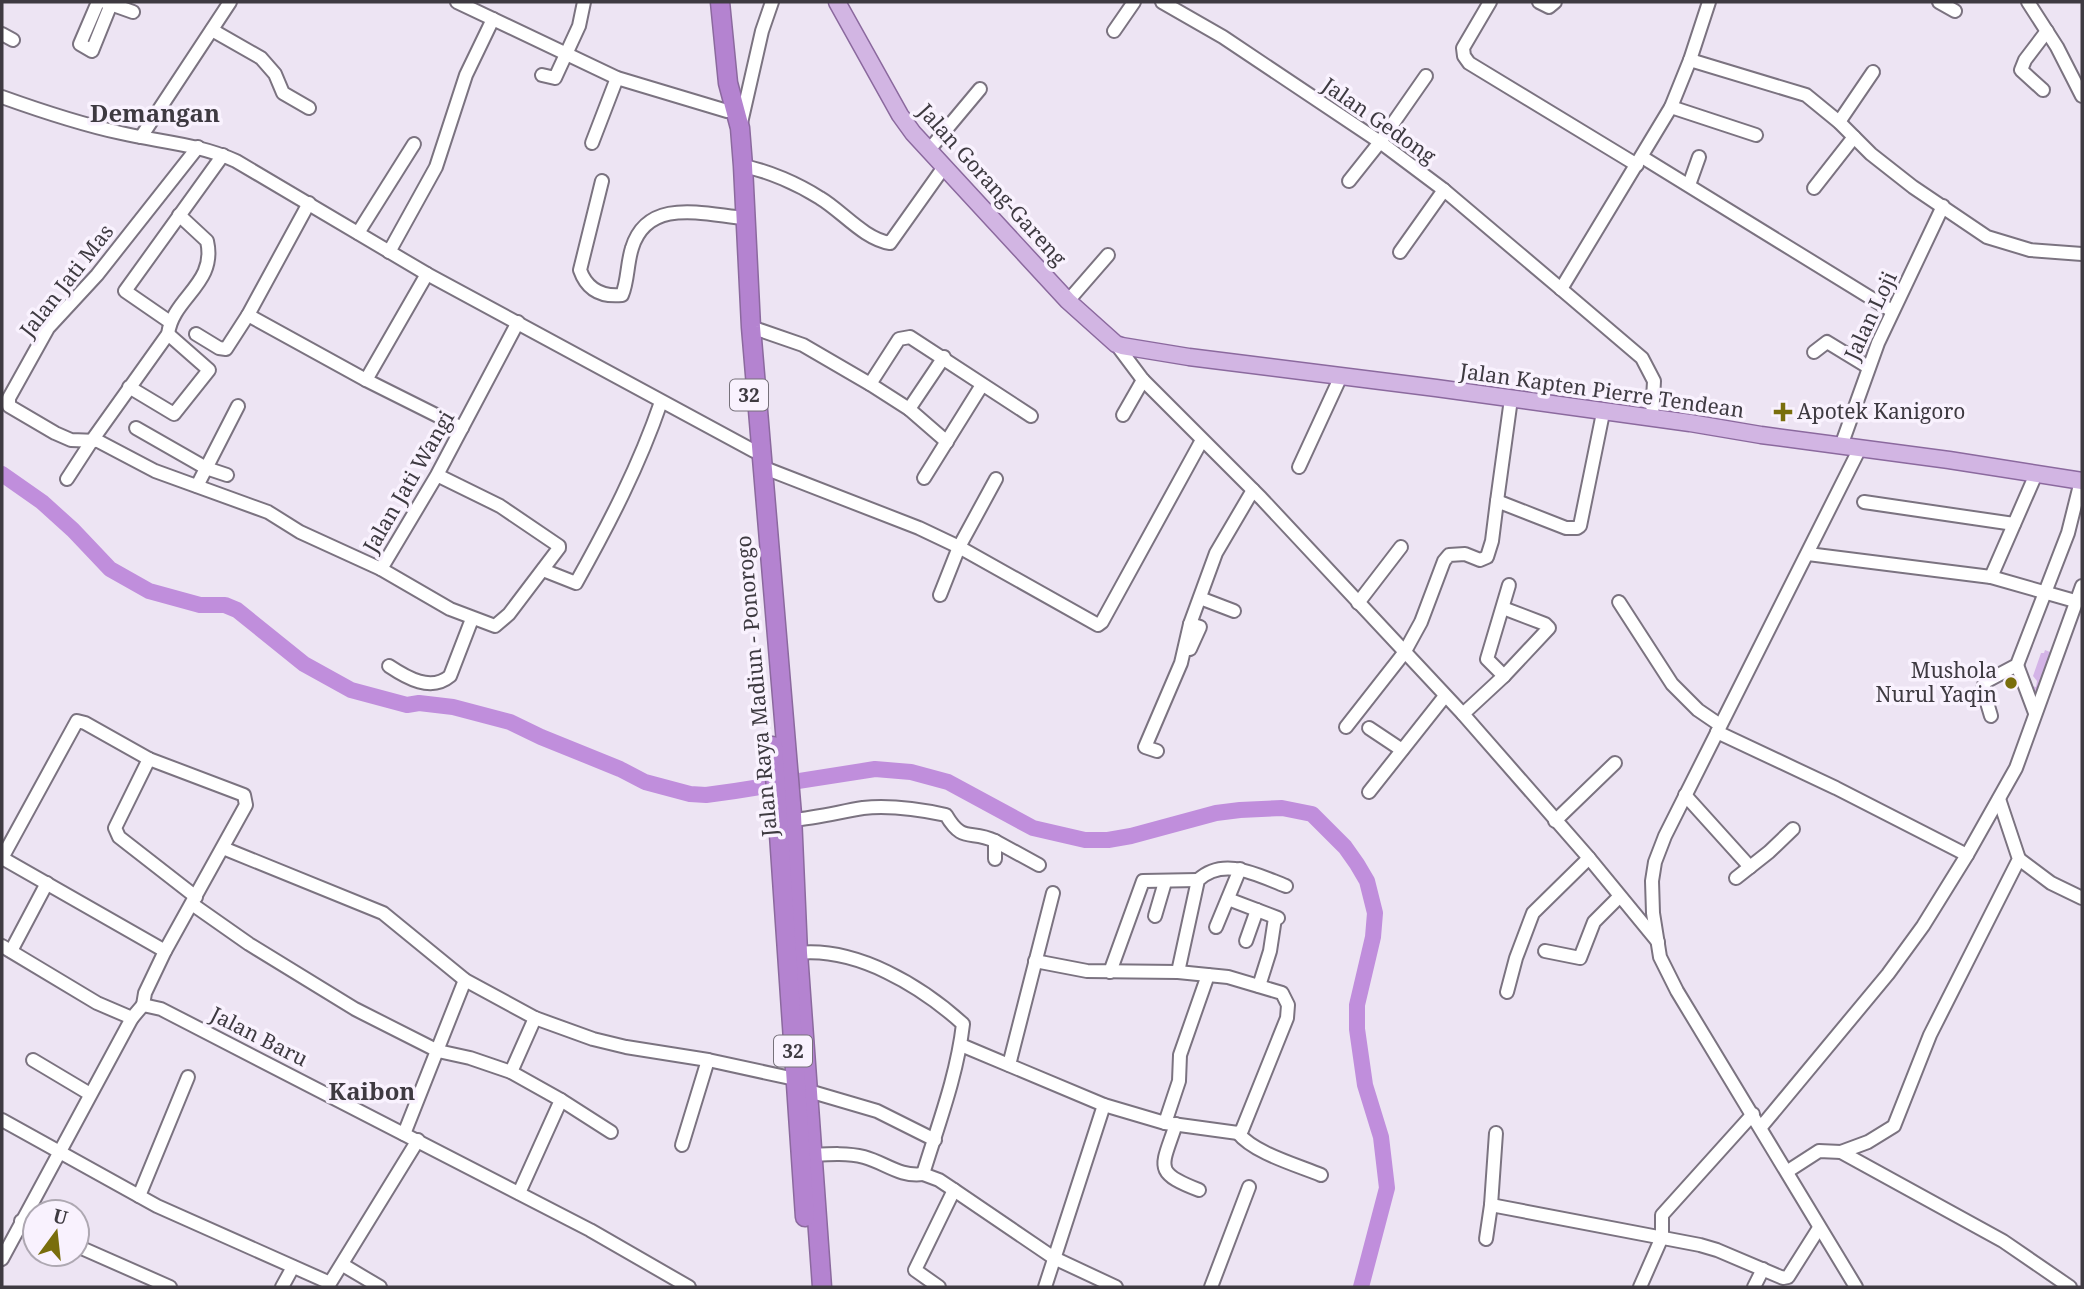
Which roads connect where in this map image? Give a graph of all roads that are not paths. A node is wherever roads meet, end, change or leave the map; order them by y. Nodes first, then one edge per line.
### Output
1 (230, 2) edge
2 (457, 2) edge
3 (584, 2) edge
4 (720, 2) edge
5 (772, 2) edge
6 (836, 2) edge
7 (1133, 2) edge
8 (1490, 2) edge
9 (1539, 2) edge
10 (1555, 2) edge
11 (1709, 2) edge
12 (1939, 2) edge
13 (2028, 2) edge
14 (105, 3) edge
15 (1167, 3) edge
16 (1955, 11) dead end
17 (132, 12) dead end
18 (493, 19) junction
19 (212, 30) junction
20 (1114, 31) dead end
21 (2047, 31) junction
22 (568, 52) junction
23 (1690, 60) junction
24 (1873, 72) dead end
25 (542, 75) dead end
26 (1426, 76) dead end
27 (617, 78) junction
28 (728, 83) junction
29 (980, 89) dead end
30 (2043, 90) dead end
31 (2082, 96) edge
32 (2, 97) edge
33 (1671, 107) junction
34 (309, 108) dead end
35 (727, 111) junction
36 (1839, 122) junction
37 (740, 128) junction
38 (1756, 135) dead end
39 (141, 137) junction
40 (1854, 137) junction
41 (1380, 142) junction
42 (592, 143) dead end
43 (414, 145) dead end
44 (198, 147) junction
45 (929, 150) junction
46 (223, 155) junction
47 (1699, 157) dead end
48 (1639, 161) junction
49 (743, 166) junction
50 (944, 167) junction
51 (602, 181) dead end
52 (1349, 181) dead end
53 (1689, 185) junction
54 (1814, 188) dead end
55 (1444, 191) junction
56 (309, 203) junction
57 (1943, 206) junction
58 (179, 215) junction
59 (740, 218) junction
60 (358, 233) junction
61 (389, 252) junction
62 (1400, 252) dead end
63 (2082, 254) edge
64 (1108, 255) dead end
65 (426, 274) junction
66 (1561, 289) junction
67 (1068, 302) junction
68 (1892, 311) junction
69 (248, 315) junction
70 (518, 322) junction
71 (751, 327) junction
72 (169, 328) junction
73 (196, 334) dead end
74 (1116, 344) junction
75 (1814, 352) dead end
76 (944, 357) junction
77 (1868, 367) junction
78 (1341, 376) junction
79 (366, 380) junction
80 (1143, 380) junction
81 (870, 384) junction
82 (982, 385) junction
83 (129, 387) junction
84 (1511, 399) junction
85 (661, 402) junction
86 (238, 406) dead end
87 (909, 410) junction
88 (1603, 413) junction
89 (1123, 415) dead end
90 (1031, 416) dead end
91 (1652, 418) junction
92 (136, 428) dead end
93 (462, 428) junction
94 (93, 439) junction
95 (1202, 440) junction
96 (947, 442) junction
97 (1841, 446) junction
98 (1859, 450) junction
99 (758, 459) junction
100 (1299, 467) dead end
101 (206, 468) junction
102 (2036, 474) junction
103 (227, 475) dead end
104 (437, 475) junction
105 (924, 478) dead end
106 (68, 479) dead end
107 (996, 479) dead end
108 (2082, 481) edge
109 (197, 486) junction
110 (1252, 490) junction
111 (1497, 501) junction
112 (1864, 502) dead end
113 (2014, 524) junction
114 (958, 547) junction
115 (1402, 547) dead end
116 (1808, 554) junction
117 (381, 569) junction
118 (543, 570) junction
119 (1991, 578) junction
120 (1510, 585) dead end
121 (2082, 586) edge
122 (2046, 592) junction
123 (940, 594) dead end
124 (1200, 598) junction
125 (2076, 601) junction
126 (1619, 602) dead end
127 (1358, 603) junction
128 (1503, 608) junction
129 (1234, 611) dead end
130 (472, 619) junction
131 (1404, 653) junction
132 (2017, 665) junction
133 (389, 666) dead end
134 (1504, 676) junction
135 (1445, 695) junction
136 (2035, 713) junction
137 (1462, 714) junction
138 (1991, 716) dead end
139 (1346, 727) dead end
140 (1369, 728) dead end
141 (1718, 728) junction
142 (1402, 750) junction
143 (1157, 751) dead end
144 (149, 759) junction
145 (1615, 763) dead end
146 (1369, 792) dead end
147 (1685, 795) junction
148 (1999, 799) junction
149 (794, 817) junction
150 (1555, 821) junction
151 (1793, 829) dead end
152 (995, 841) junction
153 (223, 848) junction
154 (1967, 855) junction
155 (2, 858) edge
156 (995, 859) dead end
157 (1589, 859) junction
158 (2019, 859) junction
159 (1039, 865) dead end
160 (1750, 867) junction
161 (1240, 869) junction
162 (1736, 878) dead end
163 (1198, 880) junction
164 (1165, 882) junction
165 (47, 883) junction
166 (1286, 886) dead end
167 (1053, 892) dead end
168 (789, 896) junction
169 (1619, 897) junction
170 (2082, 898) edge
171 (1228, 899) junction
172 (194, 900) junction
173 (1257, 910) junction
174 (1155, 916) dead end
175 (1216, 927) dead end
176 (1245, 941) dead end
177 (1660, 944) junction
178 (6, 948) edge
179 (165, 951) junction
180 (1545, 951) dead end
181 (798, 953) junction
182 (1035, 961) junction
183 (1110, 972) junction
184 (1178, 972) junction
185 (1208, 975) junction
186 (465, 980) junction
187 (1259, 986) junction
188 (1507, 992) dead end
189 (144, 1004) junction
190 (132, 1018) junction
191 (535, 1018) junction
192 (961, 1045) junction
193 (438, 1051) junction
194 (33, 1060) dead end
195 (708, 1060) junction
196 (1009, 1065) junction
197 (511, 1072) junction
198 (188, 1077) dead end
199 (800, 1086) junction
200 (90, 1094) junction
201 (561, 1100) junction
202 (1104, 1105) junction
203 (1753, 1114) junction
204 (2, 1120) edge
205 (1170, 1124) junction
206 (1761, 1127) junction
207 (611, 1132) dead end
208 (404, 1133) junction
209 (1238, 1133) junction
210 (1496, 1133) dead end
211 (418, 1140) junction
212 (935, 1140) junction
213 (682, 1145) dead end
214 (1841, 1152) junction
215 (57, 1153) junction
216 (814, 1155) junction
217 (1787, 1171) junction
218 (923, 1174) junction
219 (1321, 1175) dead end
220 (1249, 1186) dead end
221 (954, 1190) junction
222 (1199, 1190) dead end
223 (519, 1193) junction
224 (139, 1196) junction
225 (34, 1198) edge
226 (1491, 1205) junction
227 (1662, 1215) junction
228 (21, 1223) edge
229 (1819, 1228) junction
230 (1639, 1233) junction
231 (1662, 1237) junction
232 (1486, 1239) dead end
233 (91, 1251) edge
234 (1054, 1258) junction
235 (2, 1259) edge
236 (343, 1265) junction
237 (292, 1267) junction
238 (1763, 1269) junction
239 (170, 1287) edge
240 (282, 1287) edge
241 (380, 1287) edge
242 (689, 1287) edge
243 (810, 1287) edge
244 (822, 1287) edge
245 (939, 1287) edge
246 (1045, 1287) edge
247 (1116, 1287) edge
248 (1211, 1287) edge
249 (1640, 1287) edge
250 (1754, 1287) edge
251 (1856, 1287) edge
252 (2070, 1287) edge

1 - 19 street
2 - 18 street
3 - 22 street
4 - 28 highway, Jalan Raya Madiun - Ponorogo / 32
5 - 37 street
6 - 45 main road, Jalan Gorang-Gareng
7 - 20 street
8 - 48 street
9 - 10 street
11 - 23 street
12 - 16 street
13 - 21 street
14 - 17 street
15 - 41 street, Jalan Gedong
18 - 22 street
18 - 61 street
19 - 34 street
19 - 39 street
21 - 30 street
21 - 31 street
22 - 25 street
22 - 27 street
23 - 33 street
23 - 36 street
24 - 36 street
26 - 41 street
27 - 35 street
27 - 42 street
28 - 35 highway, Jalan Raya Madiun - Ponorogo / 32
28 - 37 highway, Jalan Raya Madiun - Ponorogo / 32
29 - 45 street
32 - 39 street
33 - 38 street
33 - 48 street
35 - 59 highway, Jalan Raya Madiun - Ponorogo / 32
36 - 40 street
37 - 49 highway, Jalan Raya Madiun - Ponorogo / 32
39 - 44 street
40 - 54 street
40 - 57 street
41 - 52 street
41 - 55 street, Jalan Gedong
43 - 60 street
44 - 46 street
44 - 94 street, Jalan Jati Mas
45 - 50 main road, Jalan Gorang-Gareng
46 - 56 street
46 - 58 street
47 - 53 street
48 - 53 street
48 - 66 street
49 - 50 street
49 - 59 highway, Jalan Raya Madiun - Ponorogo / 32
50 - 67 main road, Jalan Gorang-Gareng
51 - 59 street
53 - 68 street
55 - 62 street
55 - 66 street, Jalan Gedong
56 - 60 street
56 - 69 street
57 - 63 street
57 - 68 street, Jalan Loji
58 - 72 street
58 - 72 street
59 - 71 highway, Jalan Raya Madiun - Ponorogo / 32
59 - 99 highway, Jalan Raya Madiun - Ponorogo / 32
60 - 61 street
61 - 65 street
64 - 67 street
65 - 70 street
65 - 79 street
66 - 91 street, Jalan Gedong
67 - 74 main road, Jalan Gorang-Gareng
68 - 77 street, Jalan Loji
69 - 73 street
69 - 79 street
70 - 85 street
70 - 93 street, Jalan Jati Wangi
71 - 81 street
71 - 99 highway, Jalan Raya Madiun - Ponorogo / 32
72 - 83 street
72 - 83 street
74 - 78 main road, Jalan Kapten Pierre Tendean
74 - 80 street
75 - 77 street
76 - 81 street
76 - 82 street
76 - 87 street
77 - 97 street, Jalan Loji
78 - 84 main road, Jalan Kapten Pierre Tendean
78 - 100 street
79 - 93 street
80 - 89 street
80 - 95 street
81 - 87 street
82 - 90 street
82 - 96 street
83 - 94 street
84 - 88 main road, Jalan Kapten Pierre Tendean
84 - 111 street
85 - 99 street
85 - 118 street
86 - 101 street
87 - 96 street
88 - 91 main road, Jalan Kapten Pierre Tendean
88 - 111 street
91 - 97 main road, Jalan Kapten Pierre Tendean
92 - 101 street
93 - 104 street, Jalan Jati Wangi
94 - 106 street
94 - 109 street
95 - 110 street
95 - 114 street
96 - 105 street
97 - 98 main road, Jalan Kapten Pierre Tendean
98 - 102 main road, Jalan Kapten Pierre Tendean
98 - 116 street
99 - 114 street
99 - 149 highway, Jalan Raya Madiun - Ponorogo / 32
101 - 103 street
101 - 109 street
102 - 108 main road, Jalan Kapten Pierre Tendean
102 - 113 street
104 - 117 street, Jalan Jati Wangi
104 - 118 street, Jalan Jati Wangi
107 - 114 street
108 - 122 street
109 - 117 street
110 - 124 street
110 - 127 street
111 - 131 street
112 - 113 street
113 - 119 street
114 - 123 street
115 - 127 street
116 - 119 street
116 - 141 street
117 - 130 street, Jalan Jati Wangi
118 - 130 street, Jalan Jati Wangi
119 - 122 street
120 - 128 street
121 - 125 street
122 - 125 street
122 - 132 street
124 - 129 street
124 - 143 street
125 - 136 street
126 - 141 street
127 - 131 street
128 - 134 street
128 - 134 street
130 - 133 street
131 - 135 street
131 - 139 street
132 - 136 street
132 - 138 street
134 - 137 street
135 - 137 street
135 - 142 street
136 - 148 street
137 - 150 street
140 - 142 street
141 - 147 street
141 - 154 street
142 - 146 street
144 - 153 street
144 - 155 street
144 - 172 street
145 - 150 street
147 - 160 street
147 - 177 street
148 - 154 street
148 - 158 street
149 - 152 street
149 - 168 highway, Jalan Raya Madiun - Ponorogo / 32
150 - 157 street
151 - 160 street
152 - 156 street
152 - 159 street
153 - 172 street
153 - 186 street
154 - 206 street
155 - 165 street
157 - 169 street
157 - 188 street
158 - 170 street
158 - 214 street
160 - 162 street
161 - 163 street
161 - 166 street
161 - 171 street
163 - 164 street
163 - 184 street
164 - 174 street
164 - 183 street
165 - 178 street
165 - 179 street
167 - 182 street
168 - 181 highway, Jalan Raya Madiun - Ponorogo / 32
168 - 199 highway, Jalan Raya Madiun - Ponorogo / 32
169 - 177 street
169 - 180 street
171 - 173 street
171 - 175 street
172 - 179 street
172 - 193 street
173 - 176 street
173 - 187 street
177 - 203 street
178 - 190 street
179 - 189 street
181 - 192 street
181 - 199 highway, Jalan Raya Madiun - Ponorogo / 32
182 - 183 street
182 - 196 street
183 - 184 street
184 - 185 street
185 - 187 street
185 - 205 street
186 - 191 street
186 - 193 street
187 - 209 street
189 - 190 street
189 - 208 street, Jalan Baru
190 - 200 street
191 - 195 street
191 - 197 street
192 - 196 street
192 - 212 street
193 - 197 street
193 - 208 street
194 - 200 street
195 - 199 street
195 - 213 street
196 - 202 street
197 - 201 street
198 - 224 street
199 - 212 street
199 - 216 highway, Jalan Raya Madiun - Ponorogo / 32
199 - 243 highway, Jalan Raya Madiun - Ponorogo / 32
200 - 215 street
201 - 207 street
201 - 223 street
202 - 205 street
202 - 234 street
203 - 206 street
203 - 227 street
204 - 215 street
205 - 209 street
205 - 222 street
206 - 217 street
208 - 211 street, Jalan Baru
209 - 219 street
210 - 226 street
211 - 223 street, Jalan Baru
211 - 236 street
212 - 218 street
214 - 217 street
214 - 252 street
215 - 224 street
215 - 225 street
216 - 218 street
216 - 244 highway, Jalan Raya Madiun - Ponorogo / 32
217 - 229 street
218 - 221 street
220 - 248 street
221 - 234 street
221 - 245 street
223 - 242 street, Jalan Baru
224 - 237 street
226 - 230 street
226 - 232 street
227 - 230 street
227 - 231 street
228 - 235 street
229 - 238 street
229 - 251 street
230 - 231 street
231 - 238 street
231 - 249 street
233 - 239 street
234 - 246 street
234 - 247 street
236 - 237 street
236 - 241 street
237 - 240 street
238 - 250 street

